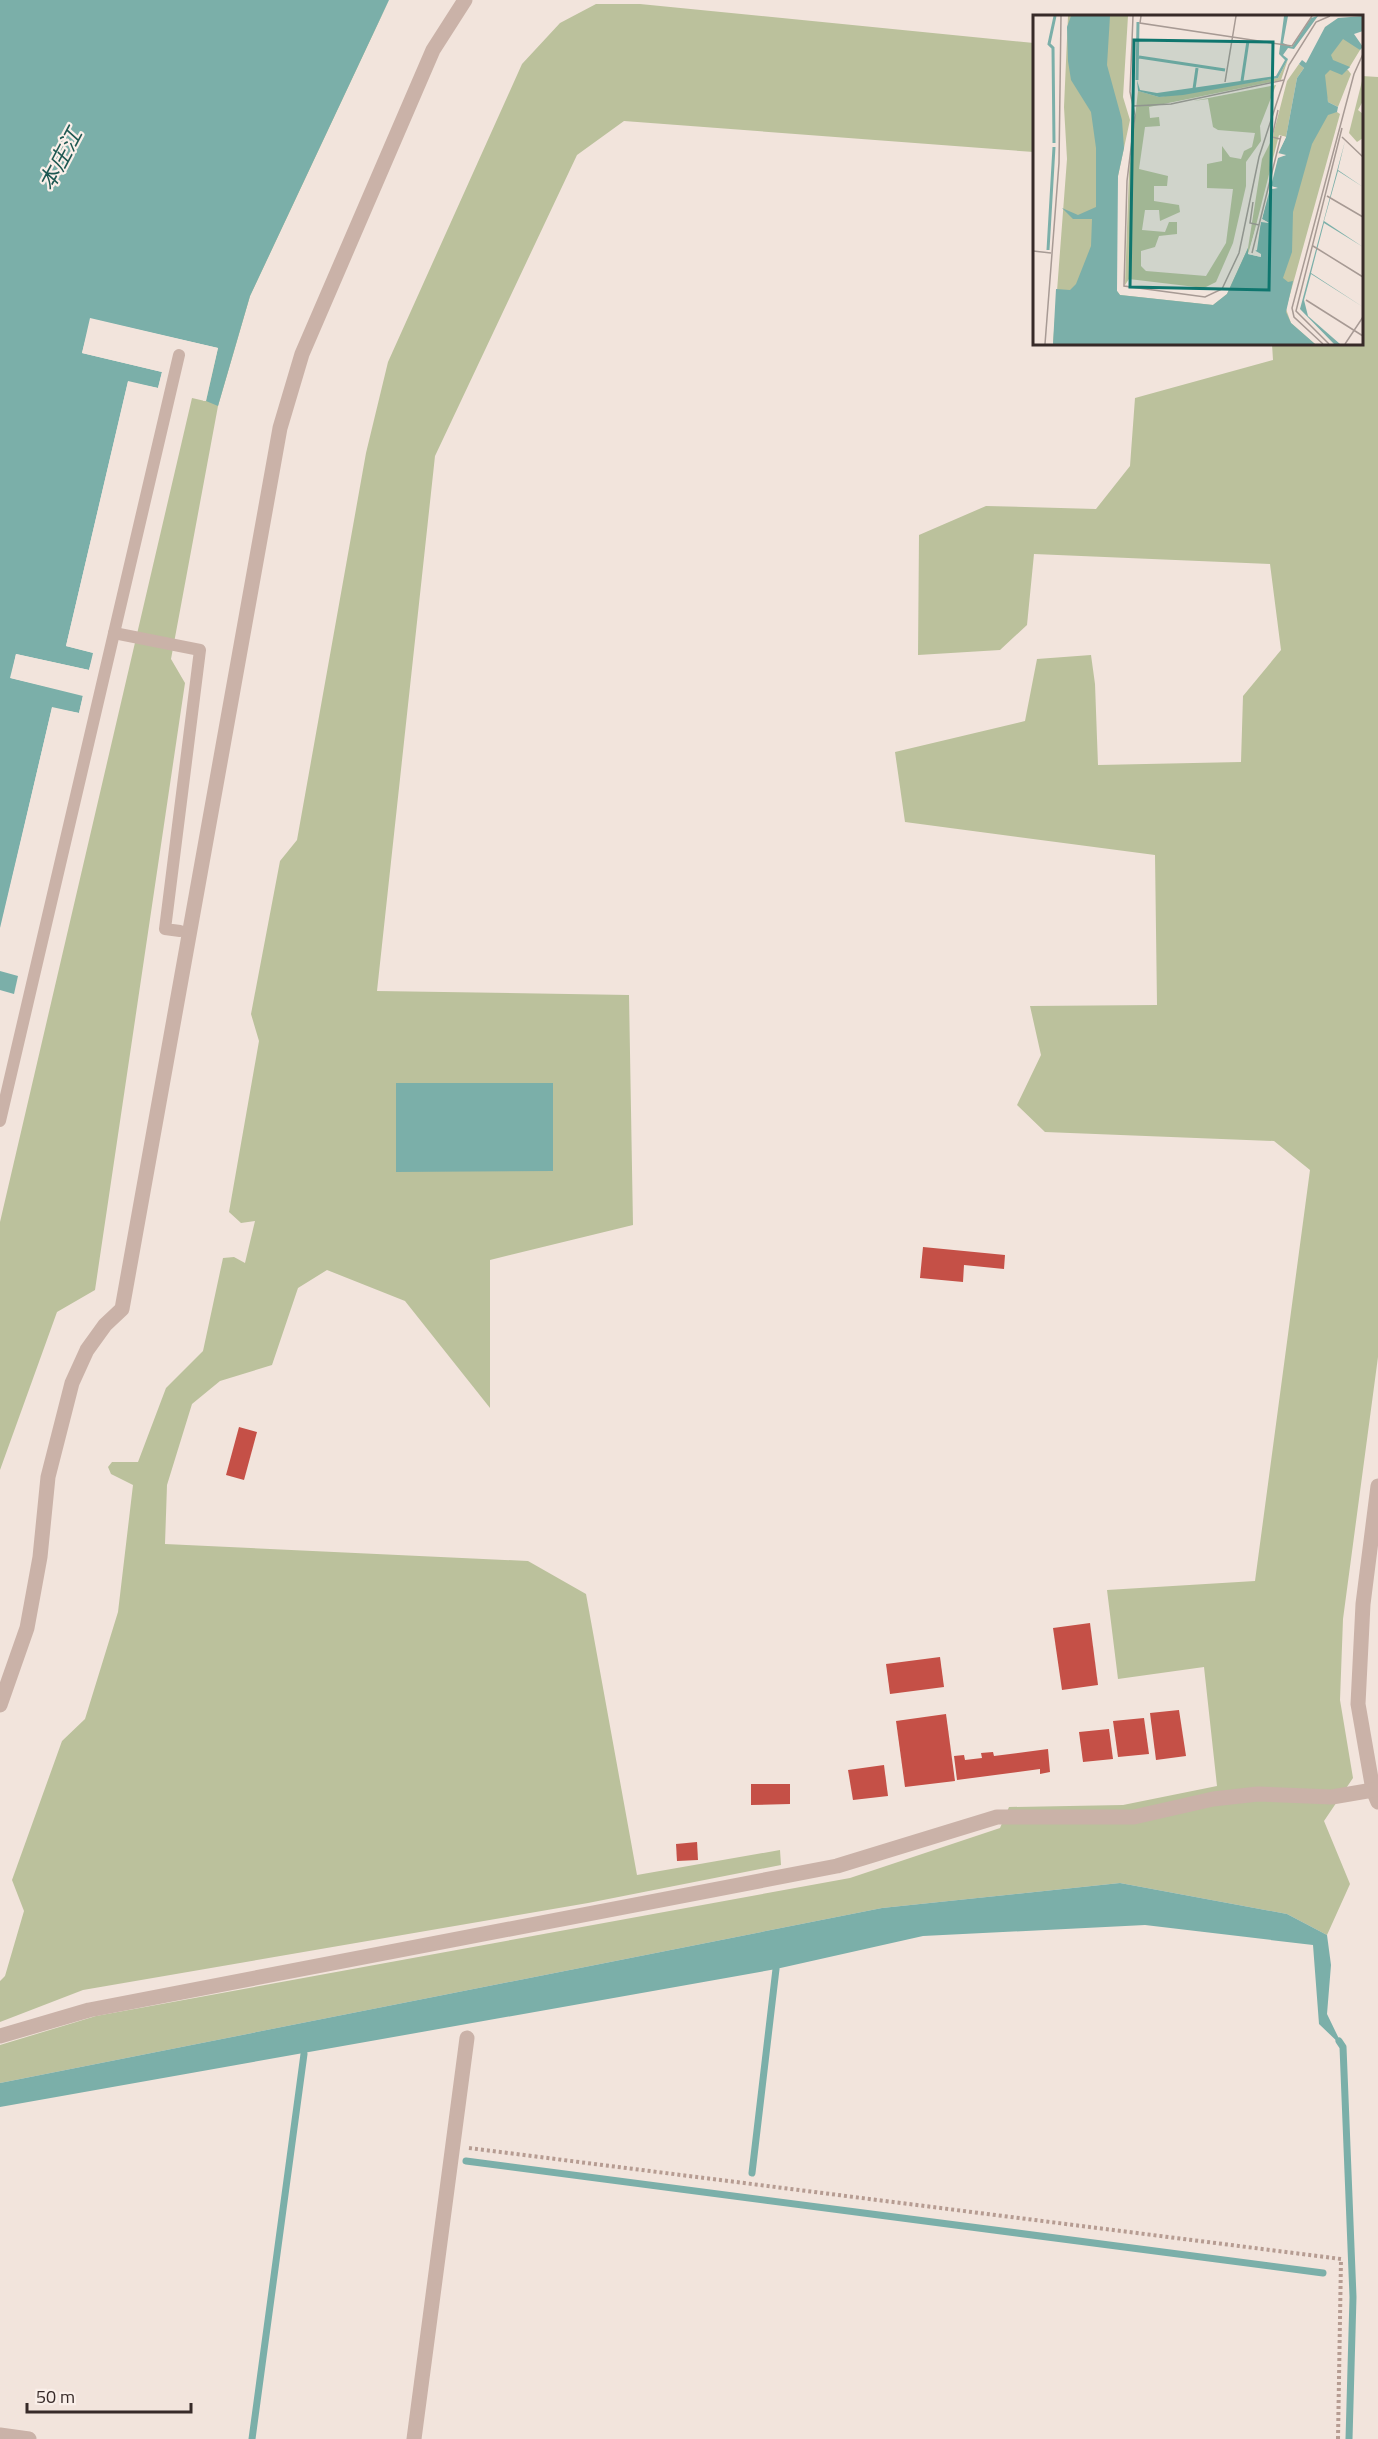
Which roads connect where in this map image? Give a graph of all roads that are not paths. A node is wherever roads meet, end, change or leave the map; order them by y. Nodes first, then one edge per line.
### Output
1 (465, 0) edge
2 (179, 355) dead end
3 (114, 633) junction
4 (180, 931) dead end
5 (0, 1121) edge
6 (1378, 1486) edge
7 (0, 1705) edge
8 (1375, 1796) edge
9 (0, 2036) edge
10 (467, 2038) dead end
11 (0, 2435) edge
12 (29, 2439) edge
13 (414, 2439) edge

1 - 7 street
2 - 3 lane
3 - 4 lane
3 - 5 lane
6 - 8 street
8 - 9 street
10 - 13 street
11 - 12 street

